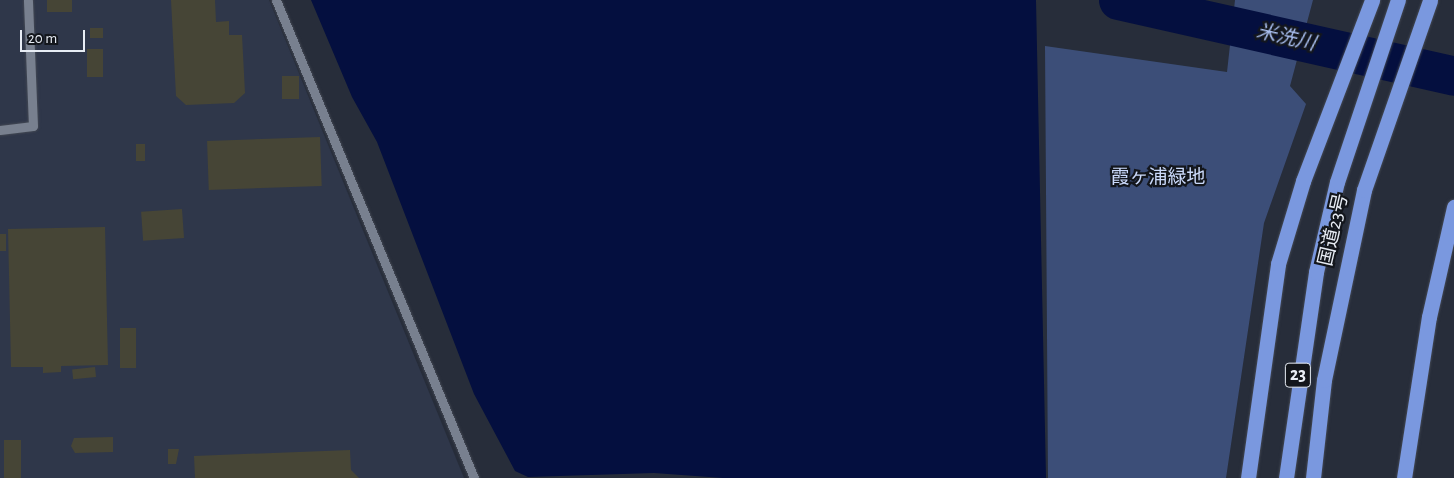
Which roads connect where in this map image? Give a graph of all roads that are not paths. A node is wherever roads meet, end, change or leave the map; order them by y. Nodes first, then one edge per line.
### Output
1 (28, 0) edge
2 (276, 0) edge
3 (1398, 0) edge
4 (1430, 0) edge
5 (1370, 6) edge
6 (0, 130) edge
7 (1454, 206) edge
8 (474, 478) edge
9 (1248, 478) edge
10 (1286, 478) edge
11 (1313, 478) edge
12 (1404, 478) edge

1 - 6 lane
2 - 8 lane
3 - 10 highway, 国道23号 / 23
4 - 11 highway, 国道23号 / 23
5 - 9 highway
7 - 12 highway

